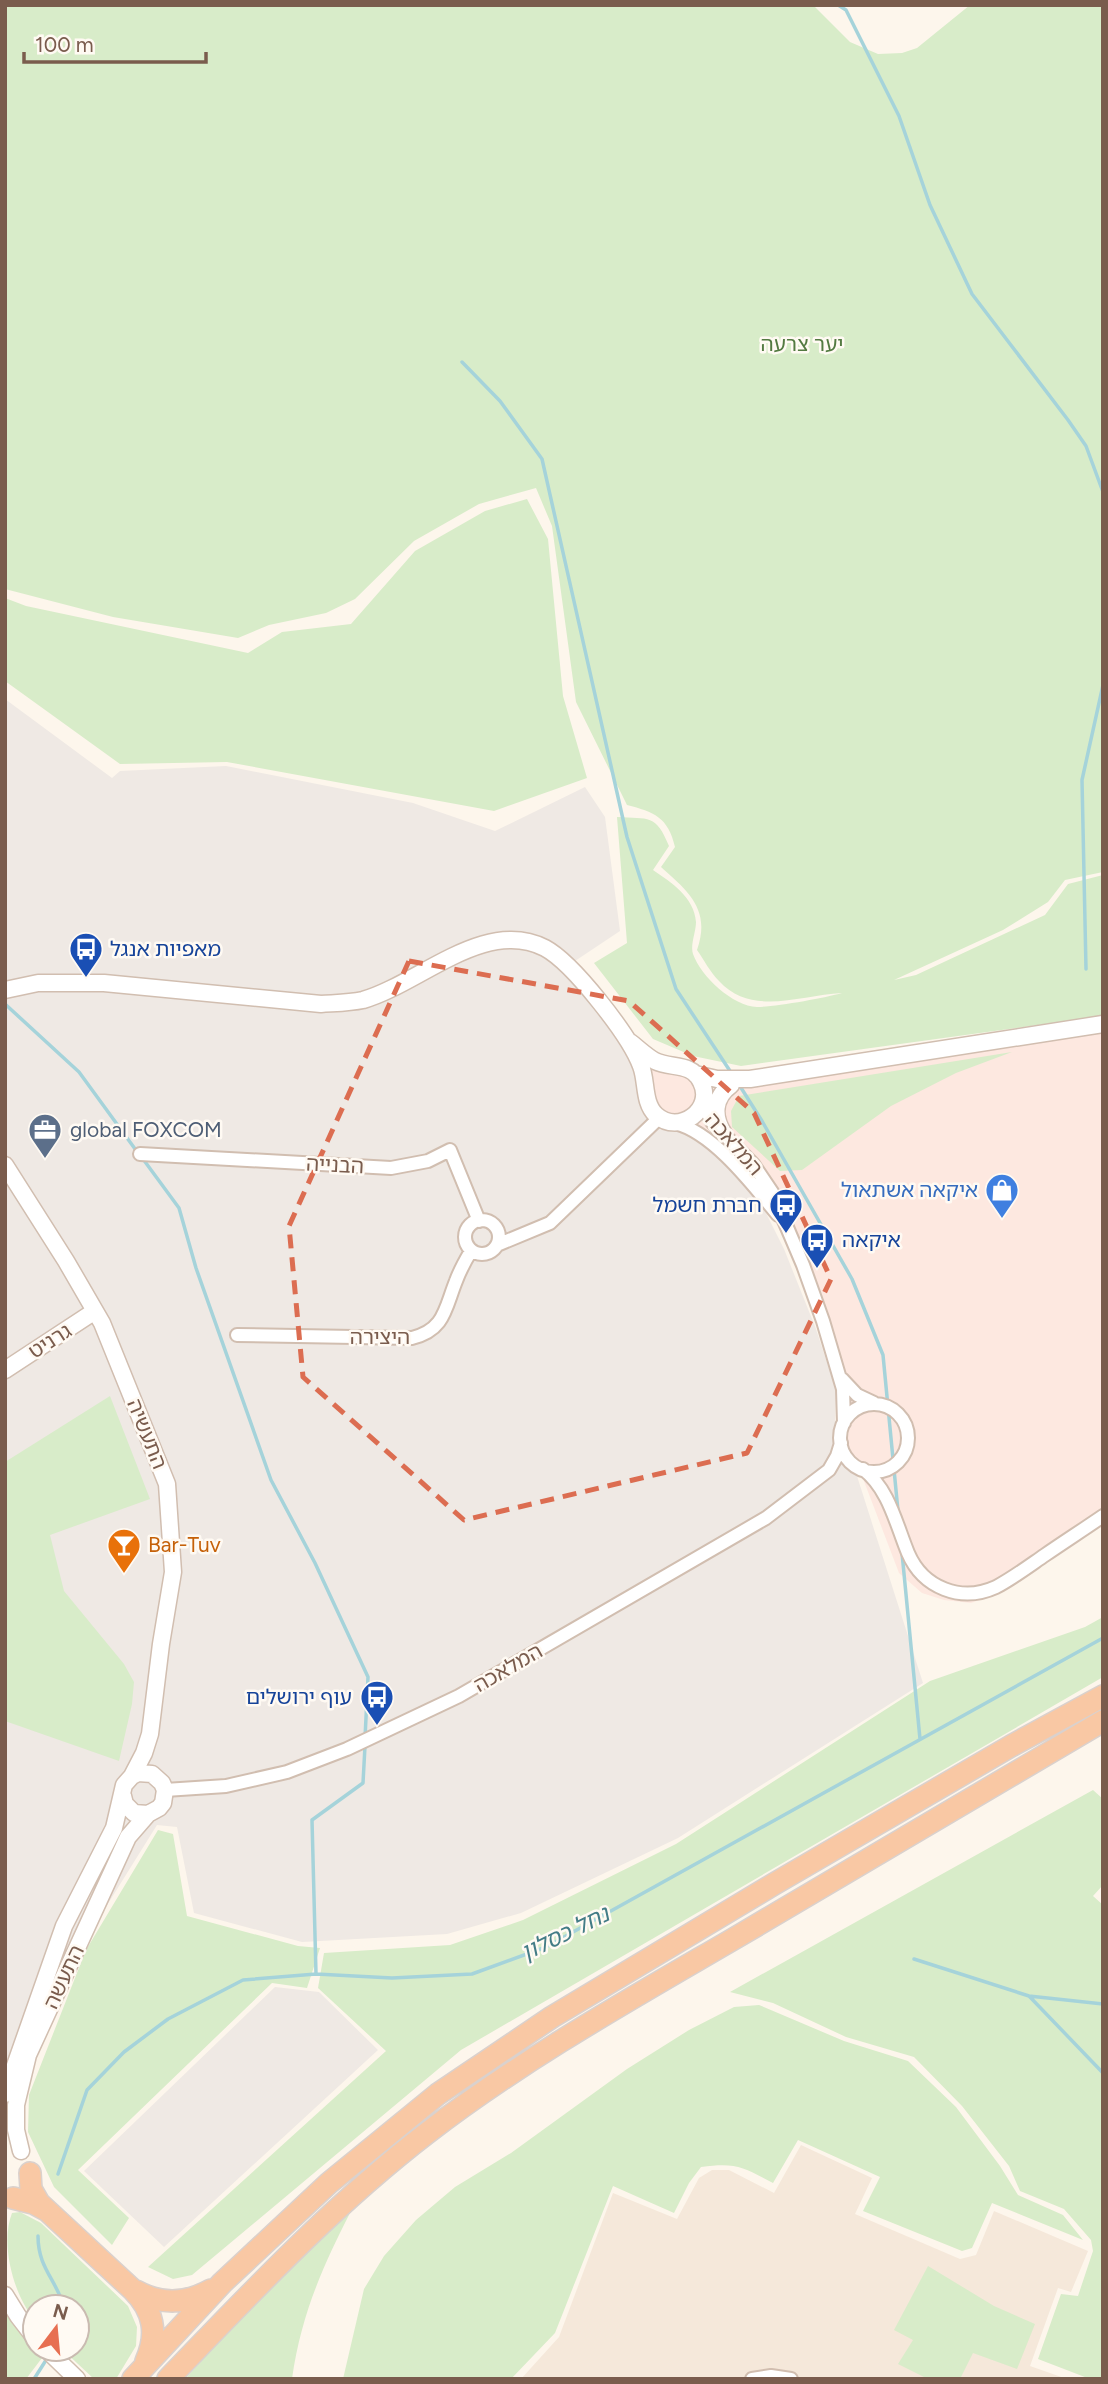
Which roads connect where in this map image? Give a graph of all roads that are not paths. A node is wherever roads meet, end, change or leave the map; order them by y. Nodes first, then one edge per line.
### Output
1 (5, 990) edge
2 (1103, 1024) edge
3 (629, 1042) junction
4 (675, 1066) junction
5 (695, 1074) junction
6 (750, 1079) junction
7 (731, 1086) junction
8 (647, 1091) junction
9 (703, 1103) junction
10 (667, 1120) junction
11 (724, 1135) junction
12 (140, 1154) dead end
13 (5, 1165) edge
14 (480, 1220) junction
15 (784, 1222) junction
16 (497, 1245) junction
17 (471, 1251) junction
18 (95, 1311) junction
19 (237, 1335) dead end
20 (5, 1370) edge
21 (839, 1376) junction
22 (878, 1404) junction
23 (844, 1423) junction
24 (841, 1443) junction
25 (899, 1461) junction
26 (861, 1468) junction
27 (822, 1476) junction
28 (888, 1504) junction
29 (1103, 1516) edge
30 (1098, 1698) edge
31 (1103, 1721) edge
32 (150, 1734) junction
33 (1103, 1738) edge
34 (132, 1776) junction
35 (161, 1784) junction
36 (123, 1796) junction
37 (148, 1814) junction
38 (902, 1840) junction
39 (5, 2094) edge
40 (5, 2144) edge
41 (21, 2151) junction
42 (30, 2173) junction
43 (8, 2199) edge
44 (47, 2211) junction
45 (222, 2283) junction
46 (128, 2285) junction
47 (5, 2295) edge
48 (21, 2320) edge
49 (60, 2363) edge
50 (138, 2373) edge
51 (77, 2379) edge
52 (168, 2379) edge
53 (752, 2379) edge
54 (791, 2379) edge

1 - 3 street
2 - 6 street
3 - 4 street
3 - 8 street
4 - 5 street
4 - 8 street
5 - 6 street
5 - 9 street
6 - 7 street
7 - 9 street
7 - 11 street
8 - 10 street
9 - 10 street
9 - 11 street, המלאכה
10 - 15 street, המלאכה
10 - 16 street
11 - 15 street, המלאכה
12 - 14 street, הבנייה
13 - 18 street, התעשיה
14 - 16 street
14 - 17 street
15 - 21 street, המלאכה
16 - 17 street
17 - 19 street, היצירה
18 - 20 street, גרניט
18 - 32 street, התעשיה
21 - 22 street
21 - 23 street, המלאכה
22 - 23 street
22 - 25 street
23 - 24 street
24 - 26 street
24 - 27 street, המלאכה
25 - 26 street
25 - 28 street
26 - 27 street, המלאכה
26 - 28 street
27 - 35 street, המלאכה
28 - 29 street
30 - 45 highway
31 - 38 highway
32 - 34 street, התעשיה
32 - 35 street, התעשיה
33 - 38 highway
34 - 35 street
34 - 36 street
35 - 37 street
36 - 37 street
36 - 39 street
37 - 41 street, התעשה
38 - 52 highway
40 - 41 street
41 - 42 street, התעשה
42 - 43 street
42 - 44 highway
43 - 44 highway
44 - 46 highway
45 - 46 highway
45 - 50 highway
46 - 50 highway
47 - 48 street
49 - 51 street
53 - 54 street

